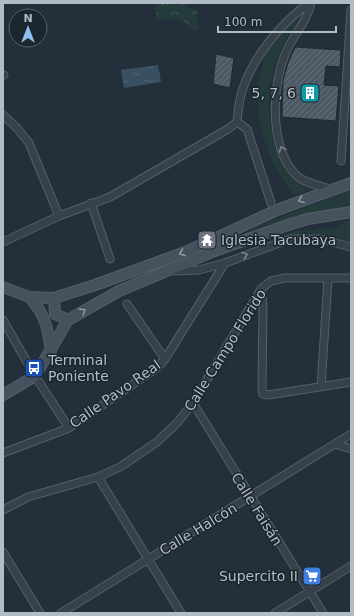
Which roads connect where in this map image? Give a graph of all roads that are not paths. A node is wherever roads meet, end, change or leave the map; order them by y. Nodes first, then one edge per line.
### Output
1 (310, 3) edge
2 (351, 10) edge
3 (3, 115) edge
4 (237, 122) junction
5 (341, 161) dead end
6 (348, 183) edge
7 (330, 189) junction
8 (271, 202) dead end
9 (91, 203) junction
10 (351, 212) edge
11 (59, 216) junction
12 (3, 242) edge
13 (351, 247) edge
14 (110, 260) dead end
15 (225, 263) junction
16 (166, 271) junction
17 (351, 278) edge
18 (328, 279) junction
19 (3, 287) edge
20 (261, 289) junction
21 (29, 297) junction
22 (54, 298) junction
23 (127, 304) dead end
24 (3, 320) edge
25 (68, 320) junction
26 (51, 351) junction
27 (165, 359) junction
28 (35, 376) junction
29 (351, 382) edge
30 (321, 387) junction
31 (3, 395) edge
32 (193, 404) junction
33 (69, 428) junction
34 (351, 434) edge
35 (335, 444) junction
36 (351, 448) edge
37 (3, 453) edge
38 (98, 477) junction
39 (250, 498) junction
40 (3, 510) edge
41 (3, 552) edge
42 (148, 559) junction
43 (351, 566) edge
44 (309, 592) junction
45 (40, 613) edge
46 (61, 613) edge
47 (181, 613) edge
48 (275, 613) edge
49 (323, 613) edge

1 - 4 street
7 -> 1 street
2 - 5 street
3 - 11 street
4 - 8 street
4 - 9 street
6 - 7 main road
7 -> 22 main road
9 - 11 street
9 - 14 street
10 - 16 main road
11 - 12 street
15 -> 13 street
15 - 16 street
15 - 27 street, Calle Pavo Real
25 -> 16 main road
17 - 18 street, Calle Campo Florido
18 - 20 street, Calle Campo Florido
18 - 30 street
19 - 21 main road
20 - 30 street
20 - 32 street, Calle Campo Florido
21 - 22 main road
21 - 26 main road
22 - 25 main road
23 - 27 street
24 - 28 street
25 - 26 main road
26 - 28 main road
27 - 33 street, Calle Pavo Real
28 - 31 main road
28 - 33 street
29 - 30 street
32 - 38 street, Calle Campo Florido
32 - 39 street, Calle Faisán
33 - 37 street, Calle Pavo Real
34 - 35 street, Calle Halcón
35 - 36 street
35 - 39 street, Calle Halcón
38 - 40 street, Calle Campo Florido
38 - 42 street
39 - 42 street, Calle Halcón
39 - 44 street, Calle Faisán
41 - 45 street
42 - 46 street, Calle Halcón
42 - 47 street
43 - 44 street
44 - 48 street
44 - 49 street, Calle Faisán

